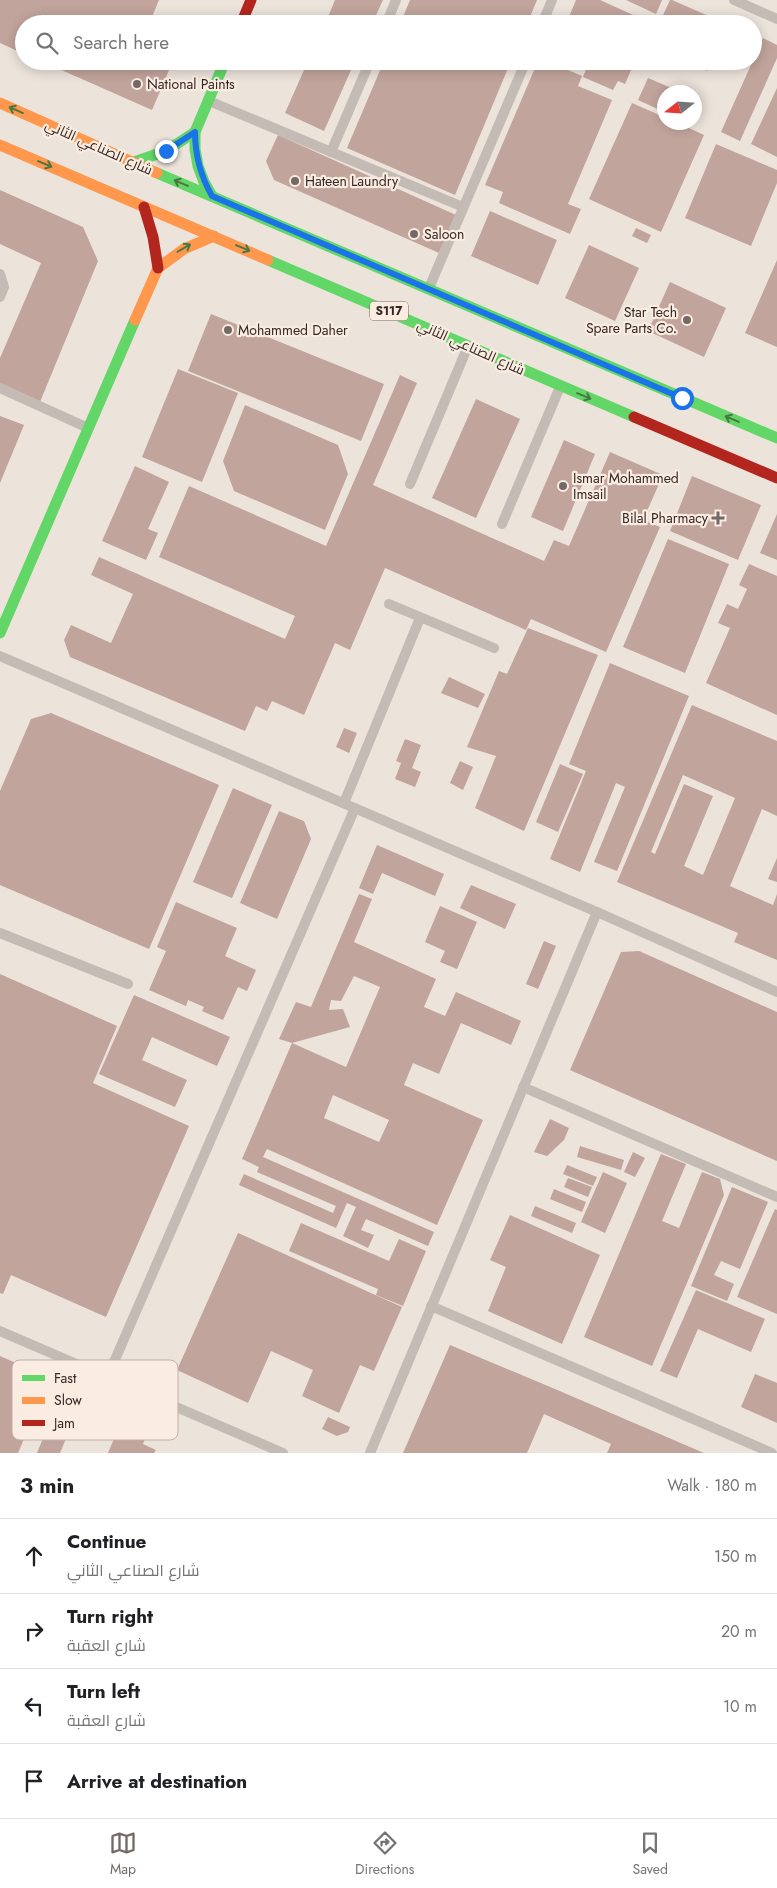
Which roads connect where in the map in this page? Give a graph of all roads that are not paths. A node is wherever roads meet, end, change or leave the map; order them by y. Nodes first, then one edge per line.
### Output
1 (252, 0) edge
2 (396, 0) edge
3 (552, 0) edge
4 (734, 0) edge
5 (245, 15) edge
6 (390, 15) edge
7 (546, 15) edge
8 (777, 19) edge
9 (221, 70) edge
10 (366, 70) edge
11 (522, 70) edge
12 (208, 100) junction
13 (0, 103) edge
14 (195, 132) junction
15 (0, 145) edge
16 (331, 152) junction
17 (134, 162) junction
18 (212, 196) junction
19 (144, 207) junction
20 (464, 207) junction
21 (214, 236) junction
22 (158, 268) junction
23 (0, 274) edge
24 (429, 289) junction
25 (0, 297) edge
26 (468, 345) junction
27 (561, 386) junction
28 (0, 388) edge
29 (88, 429) junction
30 (777, 438) edge
31 (777, 478) edge
32 (410, 484) dead end
33 (502, 524) dead end
34 (389, 604) dead end
35 (420, 618) junction
36 (0, 633) edge
37 (494, 648) dead end
38 (0, 656) edge
39 (344, 803) junction
40 (355, 808) junction
41 (597, 912) junction
42 (0, 933) edge
43 (128, 984) dead end
44 (777, 992) edge
45 (523, 1087) junction
46 (777, 1197) edge
47 (431, 1306) junction
48 (0, 1331) edge
49 (66, 1360) edge
50 (115, 1360) edge
51 (178, 1408) edge
52 (283, 1453) edge
53 (370, 1453) edge
54 (772, 1453) edge

1 - 5 main road
2 - 6 lane
3 - 7 lane
4 - 8 lane
9 - 12 main road
10 - 16 lane
11 - 20 lane
12 - 14 main road
12 - 16 lane
17 -> 13 main road, شارع الصناعي الثاني / S117
14 - 17 main road
14 - 18 main road
15 -> 19 main road, شارع الصناعي الثاني / S117
16 - 20 lane
18 -> 17 main road, شارع الصناعي الثاني / S117
18 - 24 main road, شارع الصناعي الثاني / S117
19 - 21 main road, شارع الصناعي الثاني / S117
19 - 22 main road
20 - 24 lane
22 -> 21 main road
21 -> 26 main road, شارع الصناعي الثاني / S117
22 - 29 main road
23 - 25 lane
30 -> 24 main road, شارع الصناعي الثاني / S117
26 - 27 main road, شارع الصناعي الثاني / S117
26 - 32 lane
27 -> 31 main road, شارع الصناعي الثاني / S117
27 - 33 lane
28 - 29 lane
29 - 36 main road
34 - 35 lane
35 - 37 lane
35 - 39 lane
38 - 39 lane
39 - 40 lane
40 - 41 lane
40 - 50 lane
41 - 44 lane
41 - 45 lane
42 - 43 lane
45 - 46 lane
45 - 47 lane
47 - 53 lane
47 - 54 lane
48 - 49 lane
51 - 52 lane

